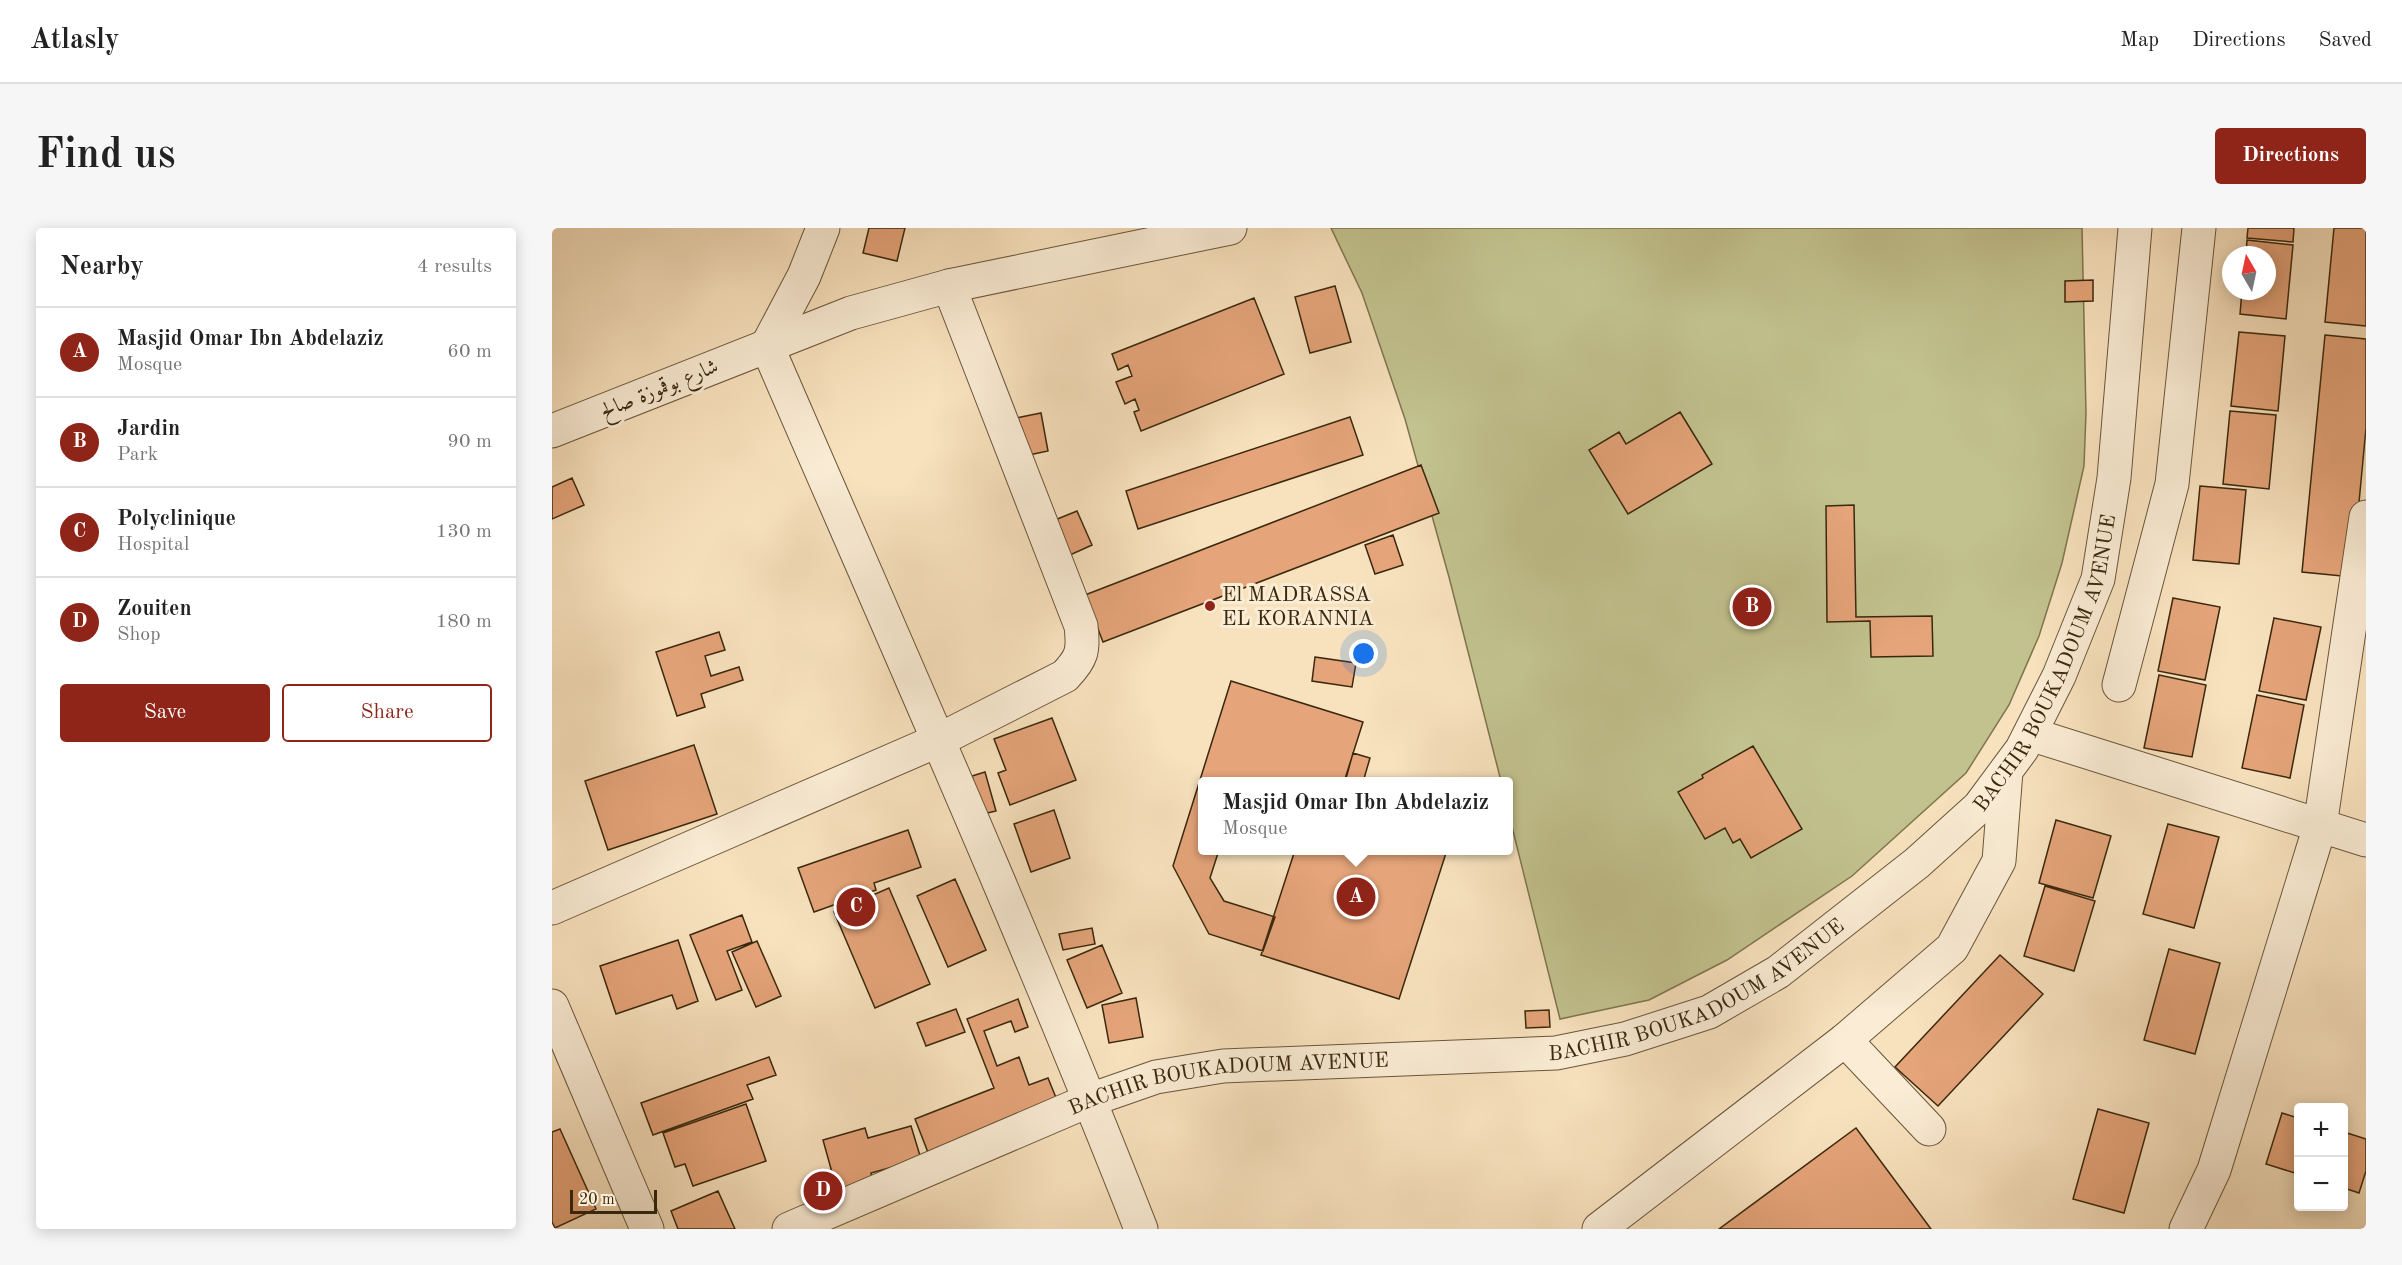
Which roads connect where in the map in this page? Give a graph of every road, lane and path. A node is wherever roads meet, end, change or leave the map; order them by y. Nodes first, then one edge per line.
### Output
1 (823, 228) edge
2 (1230, 228) edge
3 (2135, 228) edge
4 (2199, 228) edge
5 (949, 286) junction
6 (767, 346) junction
7 (552, 431) edge
8 (2366, 517) edge
9 (2119, 685) dead end
10 (2030, 734) junction
11 (939, 741) junction
12 (2006, 771) junction
13 (2320, 826) junction
14 (2366, 840) edge
15 (552, 908) edge
16 (552, 1006) edge
17 (1845, 1040) junction
18 (1090, 1100) junction
19 (1929, 1129) dead end
20 (647, 1229) edge
21 (789, 1229) edge
22 (1141, 1229) edge
23 (1599, 1229) edge
24 (2186, 1229) edge

1 - 6 street
2 - 5 street, شارع بوقموزة صالح
3 - 10 street, BACHIR BOUKADOUM AVENUE
4 - 9 street
5 - 6 street, شارع بوقموزة صالح
5 - 11 street
6 - 7 street, شارع بوقموزة صالح
6 - 11 street
8 - 13 street
10 - 12 street, BACHIR BOUKADOUM AVENUE
10 - 13 street
11 - 15 street
11 - 18 street
12 - 17 street
12 - 18 street, BACHIR BOUKADOUM AVENUE
13 - 14 street
13 - 24 street
16 - 20 street
17 - 19 street
17 - 23 street
18 - 21 street, BACHIR BOUKADOUM AVENUE
18 - 22 street

